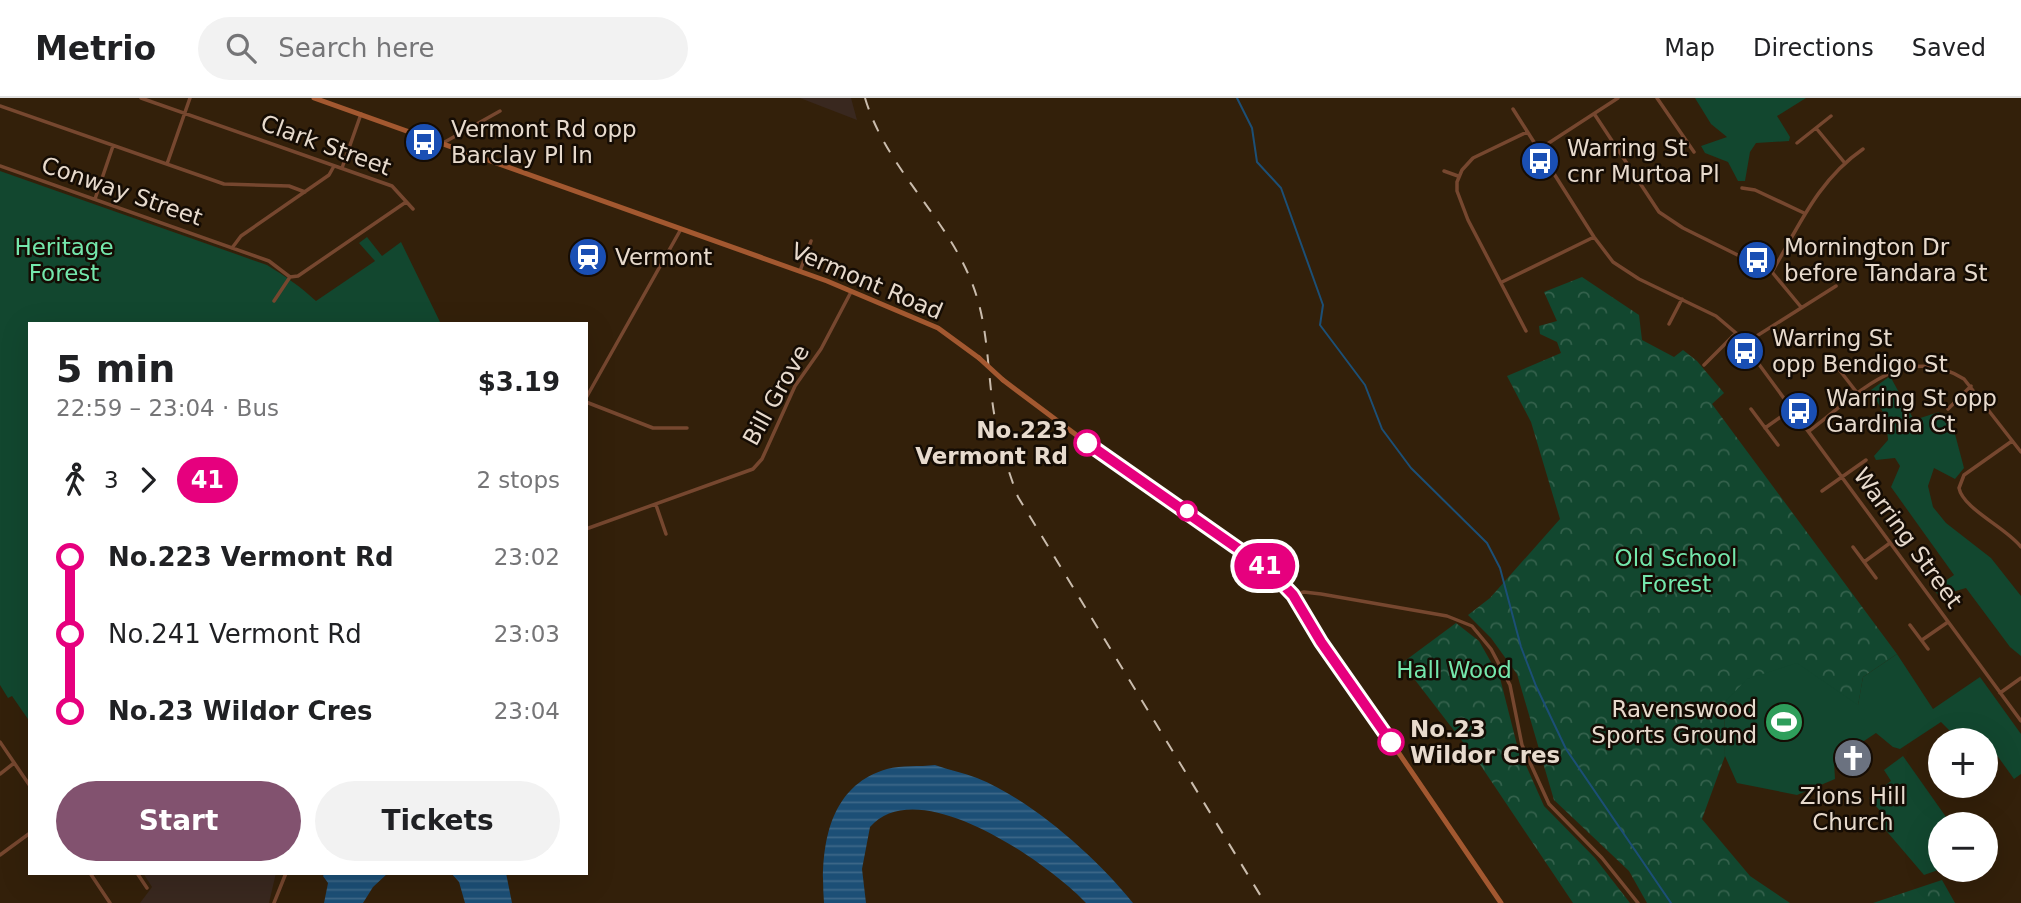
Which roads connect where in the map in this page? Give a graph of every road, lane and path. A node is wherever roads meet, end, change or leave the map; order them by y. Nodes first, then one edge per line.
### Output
1 (141, 98) edge
2 (190, 98) edge
3 (314, 98) edge
4 (1618, 98) edge
5 (1657, 98) edge
6 (0, 106) edge
7 (1513, 109) dead end
8 (500, 111) dead end
9 (185, 114) junction
10 (361, 114) junction
11 (1595, 115) junction
12 (1831, 116) dead end
13 (1816, 128) junction
14 (1527, 132) junction
15 (443, 143) junction
16 (1797, 143) dead end
17 (113, 146) junction
18 (1863, 149) dead end
19 (1538, 150) junction
20 (1694, 152) dead end
21 (1844, 162) junction
22 (167, 164) junction
23 (0, 166) edge
24 (334, 166) junction
25 (342, 168) junction
26 (1444, 171) dead end
27 (1458, 176) junction
28 (1742, 188) dead end
29 (305, 192) junction
30 (94, 199) junction
31 (406, 202) junction
32 (413, 209) dead end
33 (1804, 213) junction
34 (681, 228) junction
35 (1594, 237) junction
36 (811, 241) dead end
37 (232, 248) junction
38 (800, 271) junction
39 (1772, 272) junction
40 (290, 277) junction
41 (1502, 282) junction
42 (1836, 286) dead end
43 (852, 290) junction
44 (1682, 299) junction
45 (274, 301) dead end
46 (1801, 307) junction
47 (1670, 324) dead end
48 (1526, 331) dead end
49 (1735, 333) junction
50 (1744, 344) junction
51 (1834, 363) dead end
52 (1703, 365) dead end
53 (1971, 386) junction
54 (1858, 394) junction
55 (588, 396) edge
56 (588, 401) edge
57 (1792, 408) junction
58 (1751, 409) dead end
59 (1948, 409) dead end
60 (687, 428) dead end
61 (1765, 428) junction
62 (1809, 431) junction
63 (2012, 441) junction
64 (1778, 445) dead end
65 (2021, 452) edge
66 (1866, 460) dead end
67 (1842, 477) junction
68 (1822, 491) dead end
69 (656, 505) junction
70 (588, 528) edge
71 (666, 534) dead end
72 (1890, 543) junction
73 (1853, 547) dead end
74 (2021, 547) edge
75 (1864, 562) junction
76 (1876, 578) dead end
77 (1293, 595) junction
78 (1948, 622) junction
79 (1910, 625) dead end
80 (1922, 640) junction
81 (1928, 649) dead end
82 (2021, 678) edge
83 (2000, 693) junction
84 (2021, 721) edge
85 (0, 742) edge
86 (14, 763) junction
87 (0, 774) edge
88 (28, 783) edge
89 (28, 834) edge
90 (0, 855) edge
91 (91, 875) edge
92 (138, 875) edge
93 (285, 875) edge
94 (147, 888) dead end
95 (110, 903) edge
96 (274, 903) edge
97 (1501, 903) edge
98 (1638, 903) edge

1 - 9 street, Clark Street
2 - 9 street
3 - 10 street, Vermont Road
4 - 11 street
5 - 20 street
6 - 17 street
7 - 14 street, Warring Street
8 - 15 street
9 - 22 street
9 - 24 street, Clark Street
10 - 15 street, Vermont Road
10 - 25 street
11 - 19 street
11 - 39 street
12 - 13 street
13 - 16 street
13 - 21 street
14 - 19 street, Warring Street
14 - 27 street
15 - 34 street, Vermont Road
17 - 22 street
17 - 30 street
18 - 21 street
19 - 35 street, Warring Street
21 - 33 street
22 - 29 street
23 - 30 street, Conway Street
24 - 25 street, Clark Street
24 - 29 street
25 - 31 street, Clark Street
26 - 27 street
27 - 41 street
28 - 33 street
29 - 37 street
30 - 37 street, Conway Street
31 - 32 street, Clark Street
31 - 40 street
33 - 39 street
34 - 38 street, Vermont Road
34 - 55 street
35 - 41 street
35 - 44 street, Warring Street
36 - 38 street
37 - 40 street, Conway Street
38 - 43 street, Vermont Road
39 - 46 street
40 - 45 street
41 - 48 street
42 - 46 street
43 - 69 street, Bill Grove
43 - 77 street, Vermont Road, bridge
44 - 47 street
44 - 49 street, Warring Street
46 - 50 street
49 - 50 street, Warring Street
49 - 52 street
50 - 57 street, Warring Street
51 - 54 street
53 - 54 street
53 - 59 street
53 - 63 street
54 - 62 street
56 - 60 street
57 - 61 street
57 - 62 street, Warring Street
58 - 61 street
61 - 64 street
62 - 67 street, Warring Street
63 - 65 street
63 - 74 street
66 - 67 street
67 - 68 street
67 - 72 street, Warring Street
69 - 70 street, Bill Grove
69 - 71 street
72 - 75 street
72 - 78 street, Warring Street
73 - 75 street
75 - 76 street
77 - 97 street, Vermont Road
77 - 98 street
78 - 80 street
78 - 83 street, Warring Street
79 - 80 street
80 - 81 street
82 - 83 street
83 - 84 street, Warring Street
85 - 86 street
86 - 87 street
86 - 88 street
89 - 90 street
91 - 95 street
92 - 94 street
93 - 96 street

